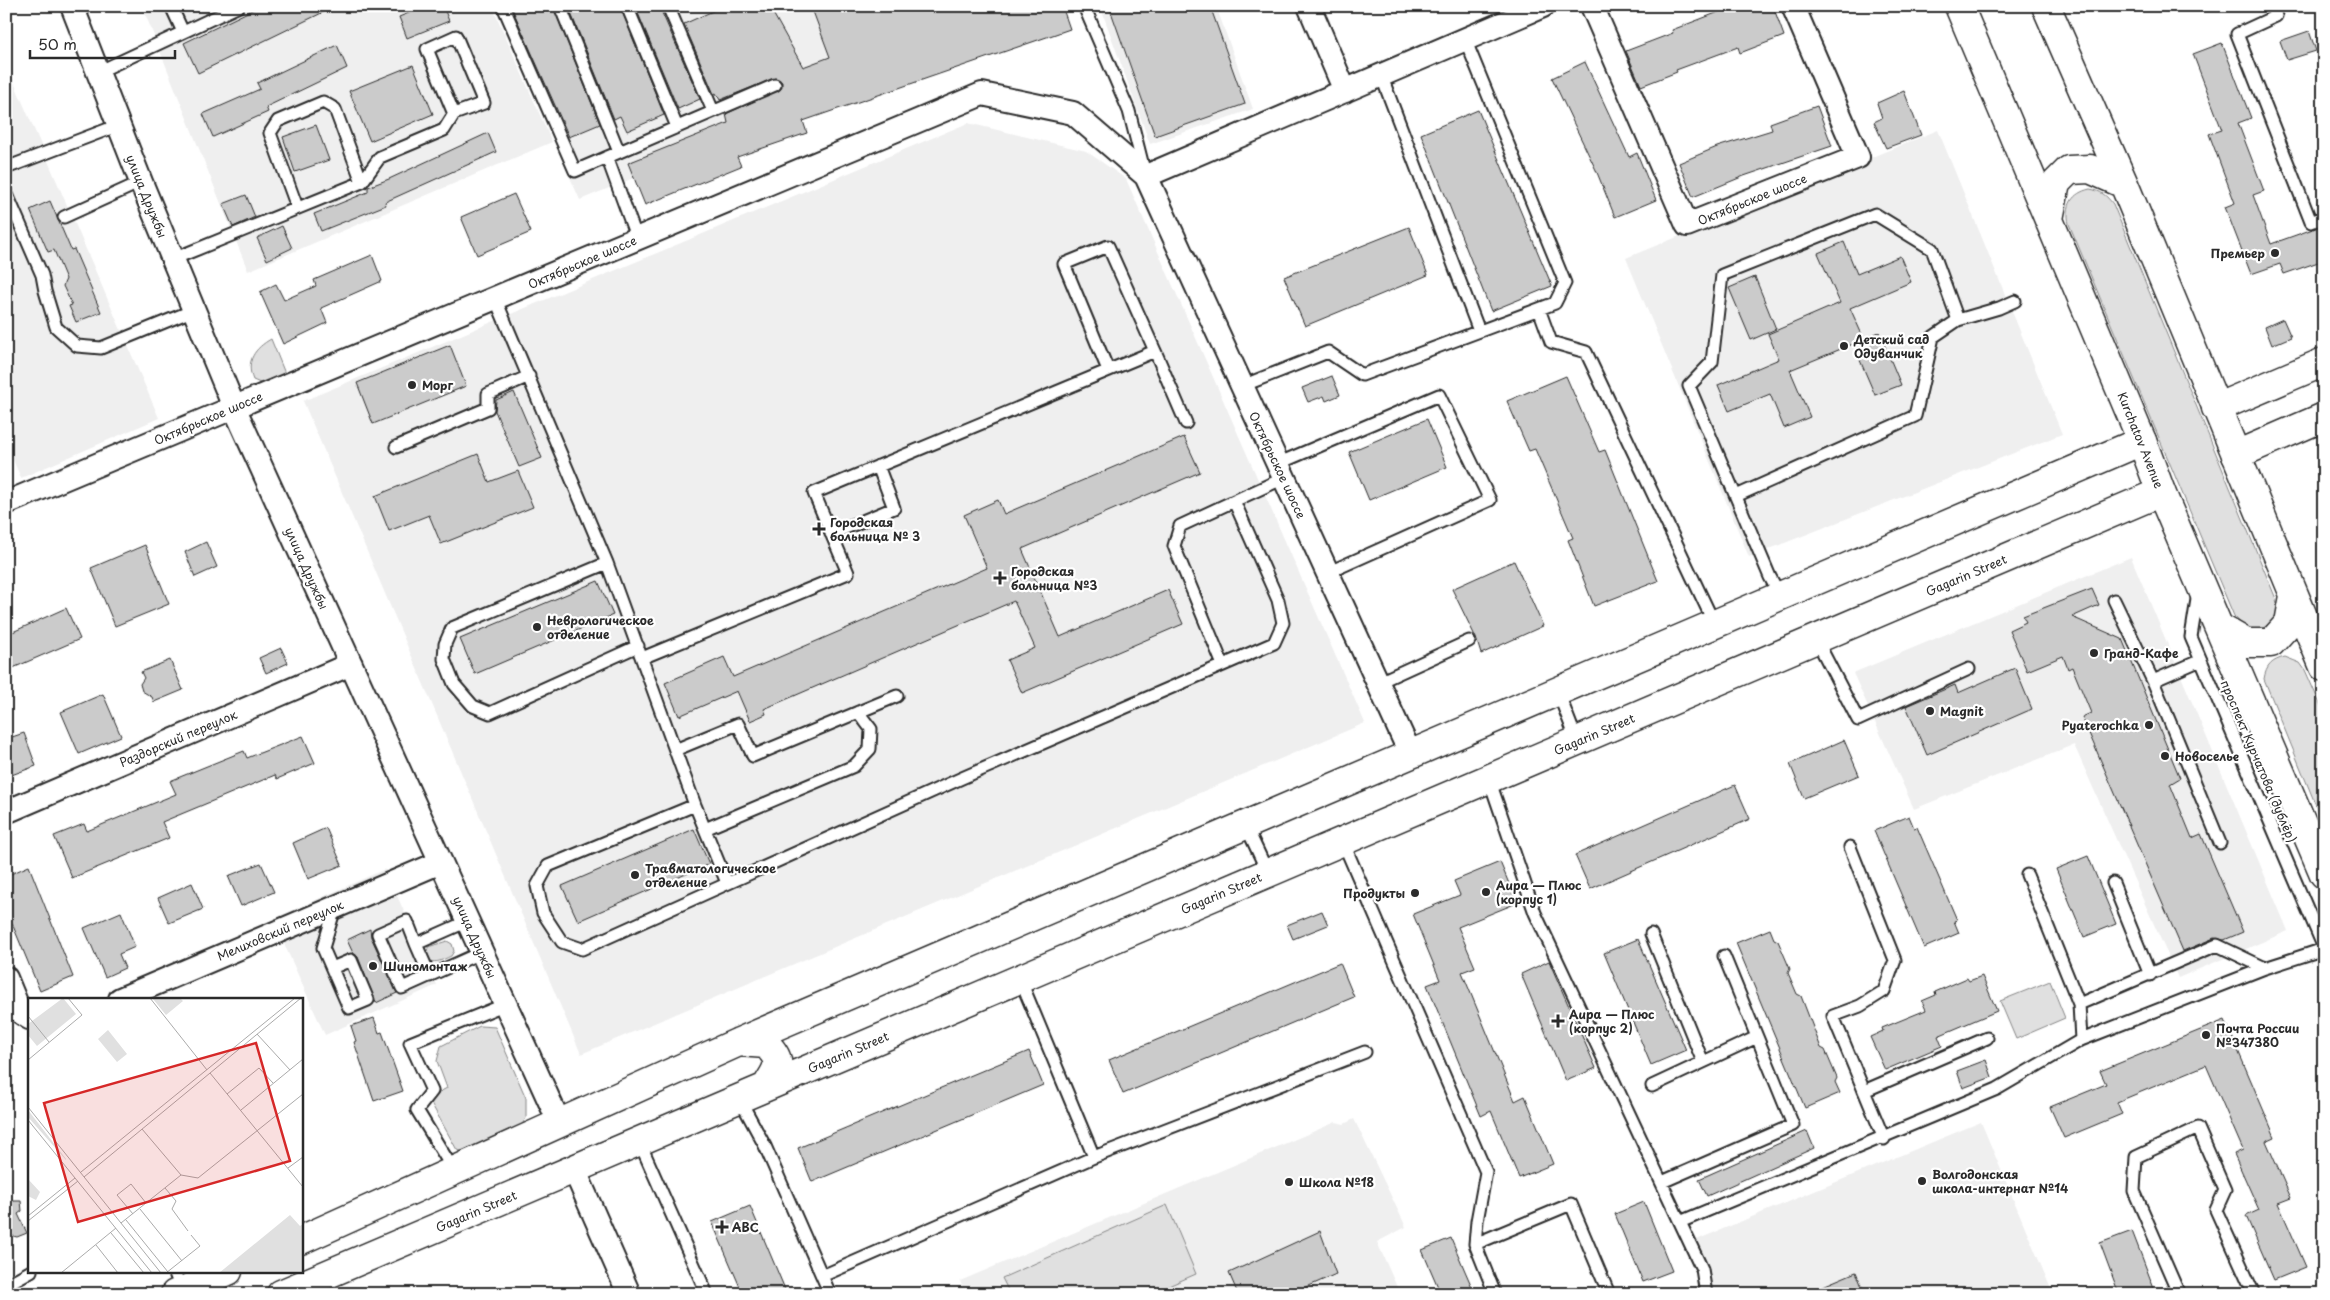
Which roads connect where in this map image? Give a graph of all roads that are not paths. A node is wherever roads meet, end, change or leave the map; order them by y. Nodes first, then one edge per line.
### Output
1 (72, 6) edge
2 (171, 6) edge
3 (239, 6) edge
4 (502, 6) edge
5 (560, 6) edge
6 (627, 6) edge
7 (668, 6) edge
8 (1084, 6) edge
9 (1309, 6) edge
10 (1542, 6) edge
11 (1592, 6) edge
12 (1793, 6) edge
13 (1959, 6) edge
14 (2046, 6) edge
15 (2271, 6) edge
16 (183, 32) junction
17 (1466, 39) junction
18 (98, 72) junction
19 (1381, 75) junction
20 (775, 84) dead end
21 (1345, 91) junction
22 (713, 111) junction
23 (454, 114) junction
24 (119, 125) junction
25 (677, 126) junction
26 (619, 152) junction
27 (606, 157) junction
28 (6, 168) edge
29 (1146, 176) junction
30 (141, 182) junction
31 (362, 182) junction
32 (2124, 184) junction
33 (6, 192) edge
34 (297, 207) junction
35 (64, 216) dead end
36 (2324, 218) edge
37 (2049, 219) junction
38 (637, 239) junction
39 (173, 259) junction
40 (495, 298) junction
41 (2015, 301) dead end
42 (1539, 309) junction
43 (194, 310) junction
44 (1958, 320) junction
45 (1479, 331) junction
46 (1155, 350) junction
47 (2324, 362) edge
48 (1108, 370) junction
49 (529, 376) junction
50 (1242, 386) junction
51 (234, 406) junction
52 (2216, 408) junction
53 (2324, 417) edge
54 (1186, 423) dead end
55 (2142, 441) junction
56 (396, 447) dead end
57 (2236, 455) junction
58 (878, 466) junction
59 (1281, 471) junction
60 (2161, 492) junction
61 (1736, 496) junction
62 (1234, 500) junction
63 (6, 503) edge
64 (832, 534) junction
65 (607, 562) junction
66 (1327, 574) junction
67 (2200, 582) junction
68 (1780, 595) junction
69 (2294, 596) junction
70 (2114, 600) dead end
71 (1714, 624) junction
72 (2220, 628) junction
73 (1816, 639) junction
74 (1469, 641) dead end
75 (640, 652) junction
76 (2201, 660) junction
77 (351, 664) junction
78 (1223, 665) junction
79 (2324, 667) edge
80 (1969, 669) dead end
81 (2153, 681) junction
82 (1377, 683) junction
83 (1557, 690) junction
84 (897, 696) dead end
85 (858, 712) junction
86 (1577, 741) junction
87 (675, 750) junction
88 (1410, 753) junction
89 (1489, 779) junction
90 (695, 805) junction
91 (6, 812) edge
92 (1245, 824) junction
93 (705, 829) junction
94 (1343, 842) junction
95 (2220, 843) dead end
96 (1850, 847) dead end
97 (441, 862) junction
98 (1268, 873) junction
99 (2324, 874) edge
100 (2027, 875) dead end
101 (727, 883) junction
102 (2113, 883) dead end
103 (335, 907) junction
104 (468, 921) junction
105 (1651, 934) dead end
106 (416, 944) junction
107 (2324, 949) edge
108 (482, 952) junction
109 (1724, 956) dead end
110 (332, 968) dead end
111 (2265, 968) junction
112 (2150, 975) junction
113 (430, 976) junction
114 (6, 978) edge
115 (1020, 979) junction
116 (122, 998) edge
117 (506, 1004) junction
118 (2079, 1004) junction
119 (28, 1017) edge
120 (1757, 1037) junction
121 (1987, 1038) dead end
122 (2081, 1040) junction
123 (739, 1042) junction
124 (1365, 1052) dead end
125 (1704, 1062) junction
126 (1652, 1086) dead end
127 (766, 1087) junction
128 (1864, 1091) junction
129 (739, 1098) junction
130 (559, 1122) junction
131 (1884, 1138) junction
132 (639, 1141) junction
133 (1094, 1157) junction
134 (574, 1169) junction
135 (454, 1171) junction
136 (1662, 1182) junction
137 (1680, 1222) junction
138 (309, 1237) edge
139 (1475, 1244) junction
140 (29, 1272) edge
141 (224, 1272) edge
142 (326, 1274) junction
143 (822, 1276) junction
144 (6, 1285) edge
145 (177, 1285) edge
146 (281, 1294) edge
147 (630, 1294) edge
148 (707, 1294) edge
149 (830, 1294) edge
150 (1496, 1294) edge
151 (1609, 1294) edge
152 (1706, 1294) edge
153 (2179, 1294) edge
154 (2254, 1294) edge

1 - 18 street, улица Дружбы
2 - 16 lane
3 - 16 lane
4 - 27 lane
5 - 26 lane
6 - 25 lane
7 - 22 lane
8 - 29 lane
9 - 21 street
10 - 17 street
11 - 12 street, Октябрьское шоссе
13 - 37 street, Kurchatov Avenue
14 - 32 street
15 - 36 lane
16 - 18 lane
17 - 19 street
17 - 42 lane
18 - 24 street, улица Дружбы
19 - 21 street
19 - 45 lane
20 - 22 lane
21 - 29 street
22 - 25 lane
23 - 23 lane
23 - 31 lane
24 - 28 lane
24 - 30 street, улица Дружбы
25 - 26 lane
26 - 27 lane
27 - 38 lane
29 - 38 street, Октябрьское шоссе
29 - 50 street, Октябрьское шоссе
30 - 35 lane
30 - 39 street, улица Дружбы
31 - 34 lane
31 - 34 lane
32 - 37 street
32 - 52 street
33 - 43 lane
34 - 39 lane
37 - 55 street, Kurchatov Avenue
38 - 40 street, Октябрьское шоссе
39 - 43 street, улица Дружбы
40 - 49 lane
40 - 51 street, Октябрьское шоссе
41 - 44 lane
42 - 45 lane
42 - 71 lane
43 - 51 street, улица Дружбы
44 - 61 lane
44 - 61 lane
45 - 50 lane
46 - 48 lane
46 - 48 lane
46 - 54 lane
47 - 52 street
48 - 58 lane
49 - 56 lane
49 - 65 lane
50 - 59 street, Октябрьское шоссе
51 - 63 street, Октябрьское шоссе
51 - 77 street, улица Дружбы
52 - 57 street
53 - 57 street
55 - 60 street, Kurchatov Avenue
55 - 68 street
57 - 69 street
58 - 64 lane
58 - 64 lane
59 - 62 lane
59 - 66 street, Октябрьское шоссе
59 - 66 lane
60 - 67 street, Kurchatov Avenue
60 - 73 street, Gagarin Street
61 - 68 lane
62 - 78 lane
62 - 78 lane
64 - 75 lane
65 - 75 lane
65 - 75 lane
66 - 82 street, Октябрьское шоссе
67 - 72 street, Kurchatov Avenue
67 - 76 lane, проспект Курчатова (дублёр)
68 - 71 street
69 - 72 street
69 - 79 street
70 - 81 lane
71 - 83 street
72 - 99 street, Kurchatov Avenue
73 - 80 lane
73 - 86 street, Gagarin Street
74 - 82 lane
75 - 87 lane
76 - 81 lane
76 - 107 lane, проспект Курчатова (дублёр)
77 - 91 street, Раздорский переулок
77 - 97 street, улица Дружбы
78 - 101 lane
81 - 95 lane
82 - 88 street, Октябрьское шоссе
83 - 86 lane
83 - 88 street
84 - 85 lane
85 - 87 lane
85 - 93 lane
86 - 89 street, Gagarin Street
87 - 90 lane
88 - 92 street
89 - 94 street, Gagarin Street
89 - 136 lane
90 - 93 lane
90 - 101 lane
92 - 98 lane
92 - 123 street
93 - 101 lane
94 - 98 street, Gagarin Street
94 - 139 lane
96 - 128 lane
97 - 103 street, Мелиховский переулок
97 - 104 street, улица Дружбы
98 - 115 street, Gagarin Street
100 - 118 lane
102 - 112 lane
103 - 110 lane
103 - 116 street, Мелиховский переулок
104 - 106 lane
104 - 108 street, улица Дружбы
105 - 125 lane
106 - 113 lane
106 - 113 lane
107 - 111 lane
108 - 113 lane
108 - 117 street, улица Дружбы
109 - 120 lane
111 - 112 lane
111 - 122 lane
112 - 118 lane
114 - 119 street
115 - 127 street, Gagarin Street
115 - 133 lane
117 - 130 street, улица Дружбы
117 - 135 lane
118 - 122 lane
120 - 125 lane
120 - 136 lane
121 - 128 lane
122 - 131 lane
123 - 127 street
123 - 130 street
124 - 133 lane
125 - 126 lane
127 - 129 street, Gagarin Street
128 - 131 lane
129 - 132 street, Gagarin Street
129 - 143 lane
130 - 135 street
131 - 137 lane
132 - 134 street, Gagarin Street
132 - 148 lane
133 - 143 lane
134 - 142 street, Gagarin Street
134 - 147 street
135 - 138 street
136 - 137 lane
137 - 152 lane
138 - 142 street
139 - 150 lane
139 - 151 lane
140 - 144 lane
141 - 145 street
142 - 146 street, Gagarin Street
143 - 149 lane
153 - 154 lane

